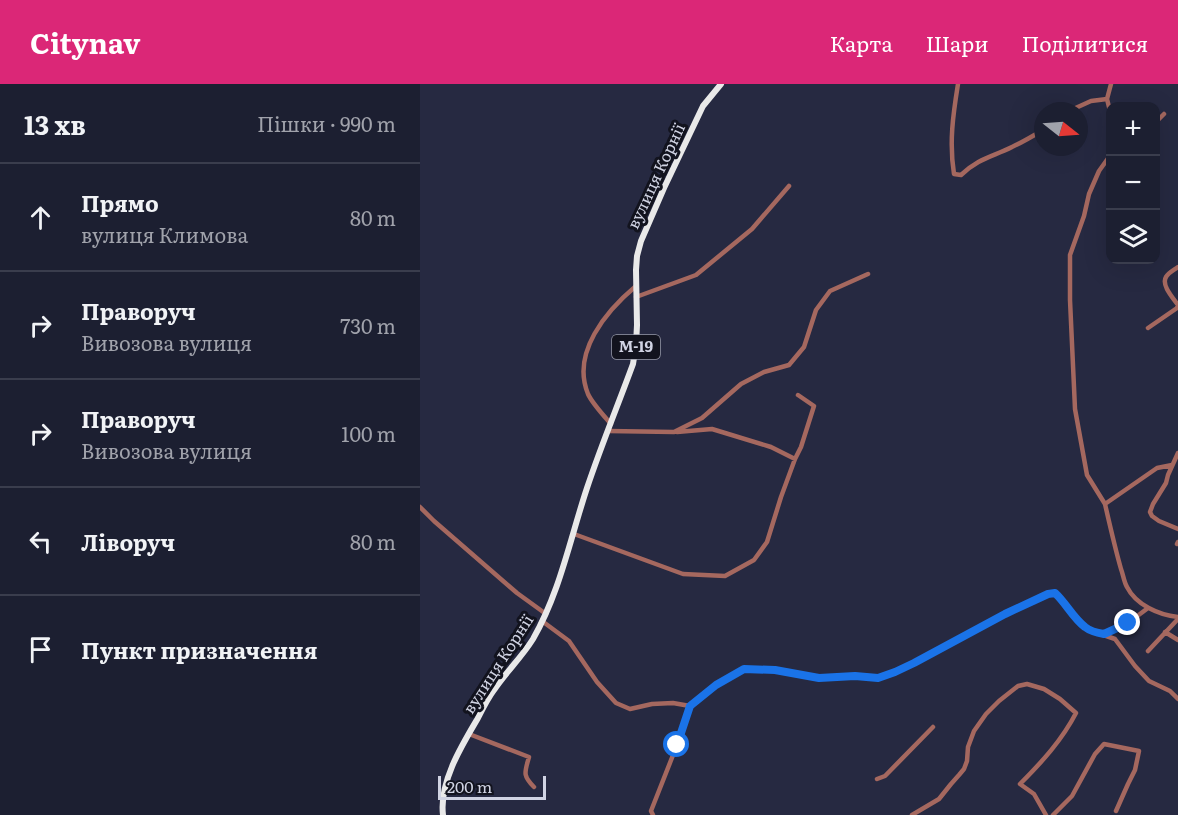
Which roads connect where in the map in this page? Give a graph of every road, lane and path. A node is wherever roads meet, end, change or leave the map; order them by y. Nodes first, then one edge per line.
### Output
1 (721, 84) edge
2 (958, 84) edge
3 (1111, 84) edge
4 (1107, 99) junction
5 (1088, 102) edge
6 (1108, 102) edge
7 (1164, 114) dead end
8 (1160, 118) edge
9 (1034, 135) edge
10 (1106, 162) edge
11 (789, 186) dead end
12 (1178, 267) edge
13 (868, 274) dead end
14 (636, 286) junction
15 (636, 297) junction
16 (1148, 328) dead end
17 (798, 395) dead end
18 (609, 427) junction
19 (674, 432) junction
20 (1178, 453) edge
21 (795, 459) junction
22 (1172, 465) junction
23 (1105, 504) junction
24 (420, 507) edge
25 (1178, 529) edge
26 (573, 534) junction
27 (1148, 608) junction
28 (544, 618) junction
29 (1178, 618) edge
30 (1165, 632) junction
31 (1104, 634) junction
32 (1178, 640) edge
33 (1148, 651) dead end
34 (1178, 699) edge
35 (690, 706) junction
36 (933, 727) dead end
37 (469, 734) junction
38 (877, 779) dead end
39 (534, 786) dead end
40 (1116, 811) dead end
41 (443, 815) edge
42 (653, 815) edge
43 (912, 815) edge
44 (1046, 815) edge
45 (1053, 815) edge

1 - 14 highway, вулиця Корнії / М-19
2 - 9 street
3 - 4 street
4 - 5 street
4 - 6 street
7 - 8 street
10 - 23 street
11 - 15 street
12 - 16 street
13 - 19 street
14 - 15 highway, вулиця Корнії / М-19
14 - 18 street
15 - 18 highway, вулиця Корнії / М-19
17 - 21 street
18 - 19 street
18 - 26 highway, вулиця Корнії / М-19
19 - 21 street
20 - 22 street
21 - 26 street
22 - 23 street
22 - 25 street
23 - 27 street
24 - 28 street
26 - 28 highway, вулиця Корнії / М-19
27 - 29 street
27 - 31 street
28 - 35 street
28 - 37 highway, вулиця Корнії / М-19
29 - 30 street
30 - 32 street
30 - 33 street
31 - 34 street
31 - 35 street
35 - 42 street
36 - 38 street
37 - 39 street
37 - 41 highway, вулиця Корнії / М-19
40 - 45 street
43 - 44 street

